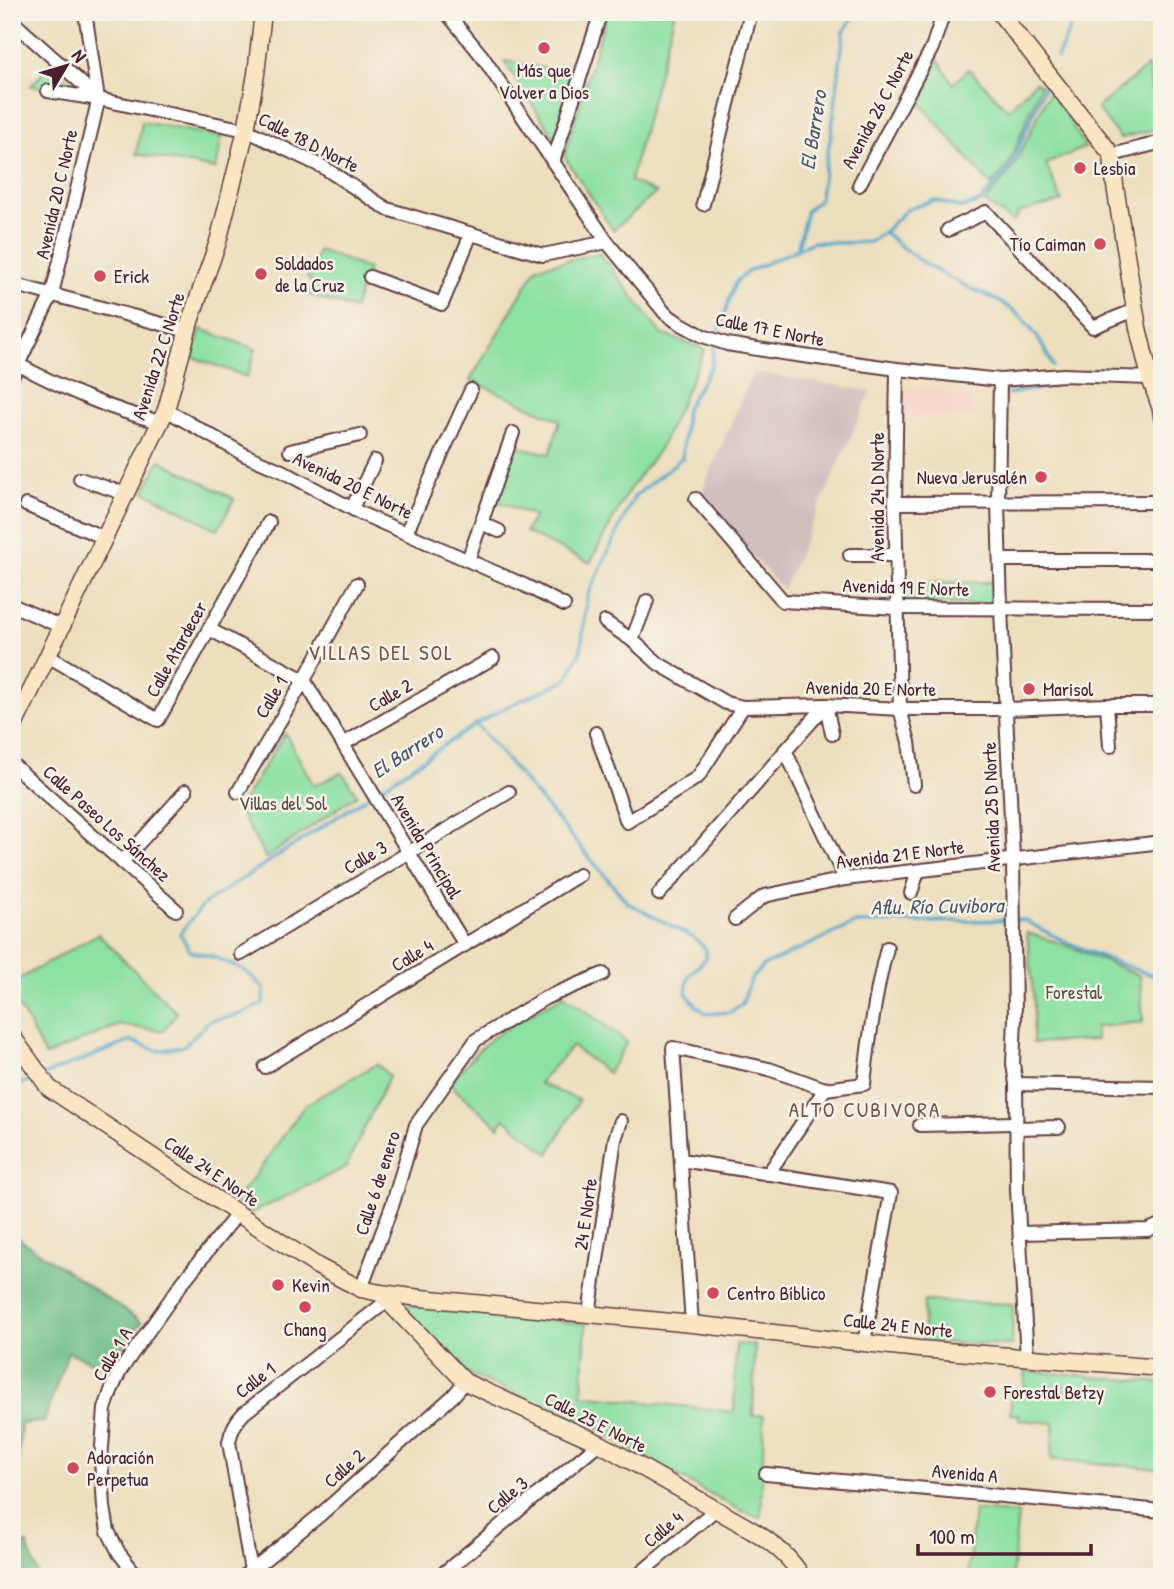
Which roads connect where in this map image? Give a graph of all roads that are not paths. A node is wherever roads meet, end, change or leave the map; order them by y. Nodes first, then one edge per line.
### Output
1 (85, 12) edge
2 (263, 12) edge
3 (446, 12) edge
4 (601, 12) edge
5 (751, 12) edge
6 (944, 12) edge
7 (999, 12) edge
8 (12, 21) edge
9 (48, 91) dead end
10 (98, 99) junction
11 (246, 130) junction
12 (1162, 142) edge
13 (1112, 155) junction
14 (553, 162) junction
15 (859, 185) dead end
16 (703, 204) dead end
17 (948, 230) dead end
18 (471, 234) junction
19 (607, 242) junction
20 (370, 277) dead end
21 (12, 284) edge
22 (52, 294) junction
23 (1135, 310) junction
24 (188, 331) junction
25 (897, 369) junction
26 (16, 371) edge
27 (1156, 378) edge
28 (1000, 380) junction
29 (471, 390) dead end
30 (163, 416) junction
31 (1162, 417) edge
32 (513, 433) dead end
33 (360, 435) dead end
34 (290, 451) dead end
35 (374, 461) dead end
36 (80, 478) dead end
37 (126, 494) junction
38 (696, 499) dead end
39 (1162, 502) edge
40 (895, 503) junction
41 (998, 504) junction
42 (26, 505) dead end
43 (352, 508) junction
44 (269, 522) dead end
45 (481, 523) junction
46 (499, 531) dead end
47 (406, 533) junction
48 (105, 538) junction
49 (850, 555) dead end
50 (896, 555) junction
51 (468, 560) junction
52 (1000, 560) junction
53 (1162, 560) edge
54 (357, 584) dead end
55 (646, 601) dead end
56 (12, 605) edge
57 (564, 605) dead end
58 (897, 608) junction
59 (1001, 609) junction
60 (1162, 609) edge
61 (605, 622) dead end
62 (62, 627) junction
63 (209, 629) junction
64 (632, 640) junction
65 (48, 656) junction
66 (493, 658) dead end
67 (304, 680) junction
68 (826, 705) junction
69 (1107, 705) junction
70 (1162, 705) edge
71 (743, 708) junction
72 (900, 709) junction
73 (1006, 709) junction
74 (12, 730) edge
75 (596, 733) dead end
76 (832, 734) dead end
77 (343, 744) junction
78 (1111, 746) dead end
79 (785, 750) junction
80 (12, 764) edge
81 (914, 785) dead end
82 (186, 791) dead end
83 (238, 792) dead end
84 (509, 792) dead end
85 (1162, 842) edge
86 (408, 854) junction
87 (1013, 859) junction
88 (122, 862) junction
89 (918, 871) junction
90 (579, 875) dead end
91 (845, 879) junction
92 (911, 893) dead end
93 (659, 894) dead end
94 (176, 910) dead end
95 (735, 919) dead end
96 (465, 945) junction
97 (887, 948) dead end
98 (241, 954) dead end
99 (603, 974) dead end
100 (12, 1036) edge
101 (265, 1067) dead end
102 (1016, 1084) junction
103 (1162, 1087) edge
104 (825, 1089) junction
105 (621, 1121) dead end
106 (920, 1125) dead end
107 (1016, 1125) junction
108 (1059, 1127) dead end
109 (681, 1160) junction
110 (768, 1174) junction
111 (238, 1213) junction
112 (1162, 1224) edge
113 (1020, 1233) junction
114 (361, 1289) junction
115 (384, 1297) junction
116 (589, 1314) junction
117 (692, 1324) junction
118 (864, 1343) junction
119 (1027, 1358) junction
120 (1162, 1368) edge
121 (464, 1382) junction
122 (599, 1443) junction
123 (766, 1474) dead end
124 (715, 1510) junction
125 (1162, 1511) edge
126 (247, 1574) edge
127 (138, 1577) edge
128 (439, 1577) edge
129 (636, 1577) edge
130 (802, 1577) edge

1 - 10 street, Avenida 20 C Norte
2 - 11 street, Avenida 22 C Norte
3 - 14 street, Calle 17 E Norte
4 - 14 street
5 - 16 street
6 - 15 street, Avenida 26 C Norte
7 - 13 street
8 - 10 street
9 - 10 street, Calle 18 D Norte
10 - 11 street, Calle 18 D Norte
10 - 22 street, Avenida 20 C Norte
11 - 18 street, Calle 18 D Norte
11 - 24 street, Avenida 22 C Norte
12 - 13 street
13 - 23 street
14 - 19 street, Calle 17 E Norte
17 - 23 street
18 - 19 street, Calle 18 D Norte
18 - 20 street
19 - 25 street, Calle 17 E Norte
21 - 22 street
22 - 24 street
22 - 26 street, Avenida 20 C Norte
23 - 27 street
24 - 30 street, Avenida 22 C Norte
25 - 28 street, Calle 17 E Norte
25 - 40 street, Avenida 24 D Norte
26 - 30 street, Avenida 20 E Norte
27 - 28 street, Calle 17 E Norte
27 - 31 street
28 - 41 street, Avenida 25 D Norte
29 - 47 street
30 - 37 street, Avenida 22 C Norte
30 - 43 street, Avenida 20 E Norte
32 - 45 street
33 - 34 street
35 - 43 street
36 - 37 street
37 - 48 street, Avenida 22 C Norte
38 - 58 street, Avenida 19 E Norte
39 - 41 street
40 - 41 street
40 - 50 street, Avenida 24 D Norte
41 - 52 street, Avenida 25 D Norte
42 - 48 street
43 - 47 street, Avenida 20 E Norte
44 - 63 street, Calle Atardecer
45 - 46 street
45 - 51 street
47 - 51 street, Avenida 20 E Norte
48 - 62 street, Avenida 22 C Norte
49 - 50 street
50 - 58 street, Avenida 24 D Norte
51 - 57 street, Avenida 20 E Norte
52 - 53 street
52 - 59 street, Avenida 25 D Norte
54 - 67 street, Calle 1
55 - 64 street
56 - 62 street
58 - 59 street, Avenida 19 E Norte
58 - 72 street, Avenida 24 D Norte
59 - 60 street, Avenida 19 E Norte
59 - 73 street, Avenida 25 D Norte
61 - 64 street, Avenida 20 E Norte
62 - 65 street, Avenida 22 C Norte
63 - 65 street, Calle Atardecer
63 - 67 street
64 - 71 street, Avenida 20 E Norte
65 - 74 street, Avenida 22 C Norte
66 - 77 street, Calle 2
67 - 77 street, Avenida Principal
67 - 83 street, Calle 1
68 - 71 street, Avenida 20 E Norte
68 - 72 street, Avenida 20 E Norte
68 - 76 street
68 - 79 street
69 - 70 street, Avenida 20 E Norte
69 - 73 street, Avenida 20 E Norte
69 - 78 street
71 - 75 street
72 - 73 street, Avenida 20 E Norte
72 - 81 street, Avenida 24 D Norte
73 - 87 street, Avenida 25 D Norte
77 - 86 street, Avenida Principal
79 - 91 street
79 - 93 street
80 - 88 street, Calle Paseo Los Sánchez
82 - 88 street
84 - 86 street, Calle 3
85 - 87 street, Avenida 21 E Norte
86 - 96 street, Avenida Principal
86 - 98 street, Calle 3
87 - 89 street, Avenida 21 E Norte
87 - 102 street, Avenida 25 D Norte
88 - 94 street, Calle Paseo Los Sánchez
89 - 91 street, Avenida 21 E Norte
89 - 92 street
90 - 96 street, Calle 4
91 - 95 street, Avenida 21 E Norte
96 - 101 street, Calle 4
97 - 104 street
99 - 114 street, Calle 6 de enero
100 - 111 street, Calle 24 E Norte
102 - 103 street
102 - 107 street, Avenida 25 D Norte
104 - 109 street
104 - 110 street
105 - 116 street, 24 E Norte
106 - 107 street
107 - 108 street
107 - 113 street, Avenida 25 D Norte
109 - 110 street
109 - 117 street
110 - 118 street
111 - 114 street, Calle 24 E Norte
111 - 127 street, Calle 1 A
112 - 113 street
113 - 119 street, Avenida 25 D Norte
114 - 115 street, Calle 24 E Norte
115 - 116 street, Calle 24 E Norte
115 - 121 street, Calle 25 E Norte
115 - 126 street, Calle 1
116 - 117 street, Calle 24 E Norte
117 - 118 street, Calle 24 E Norte
118 - 119 street, Calle 24 E Norte
119 - 120 street, Calle 24 E Norte
121 - 122 street, Calle 25 E Norte
121 - 126 street, Calle 2
122 - 124 street, Calle 25 E Norte
122 - 128 street, Calle 3
123 - 125 street, Avenida A
124 - 129 street, Calle 4
124 - 130 street, Calle 25 E Norte

